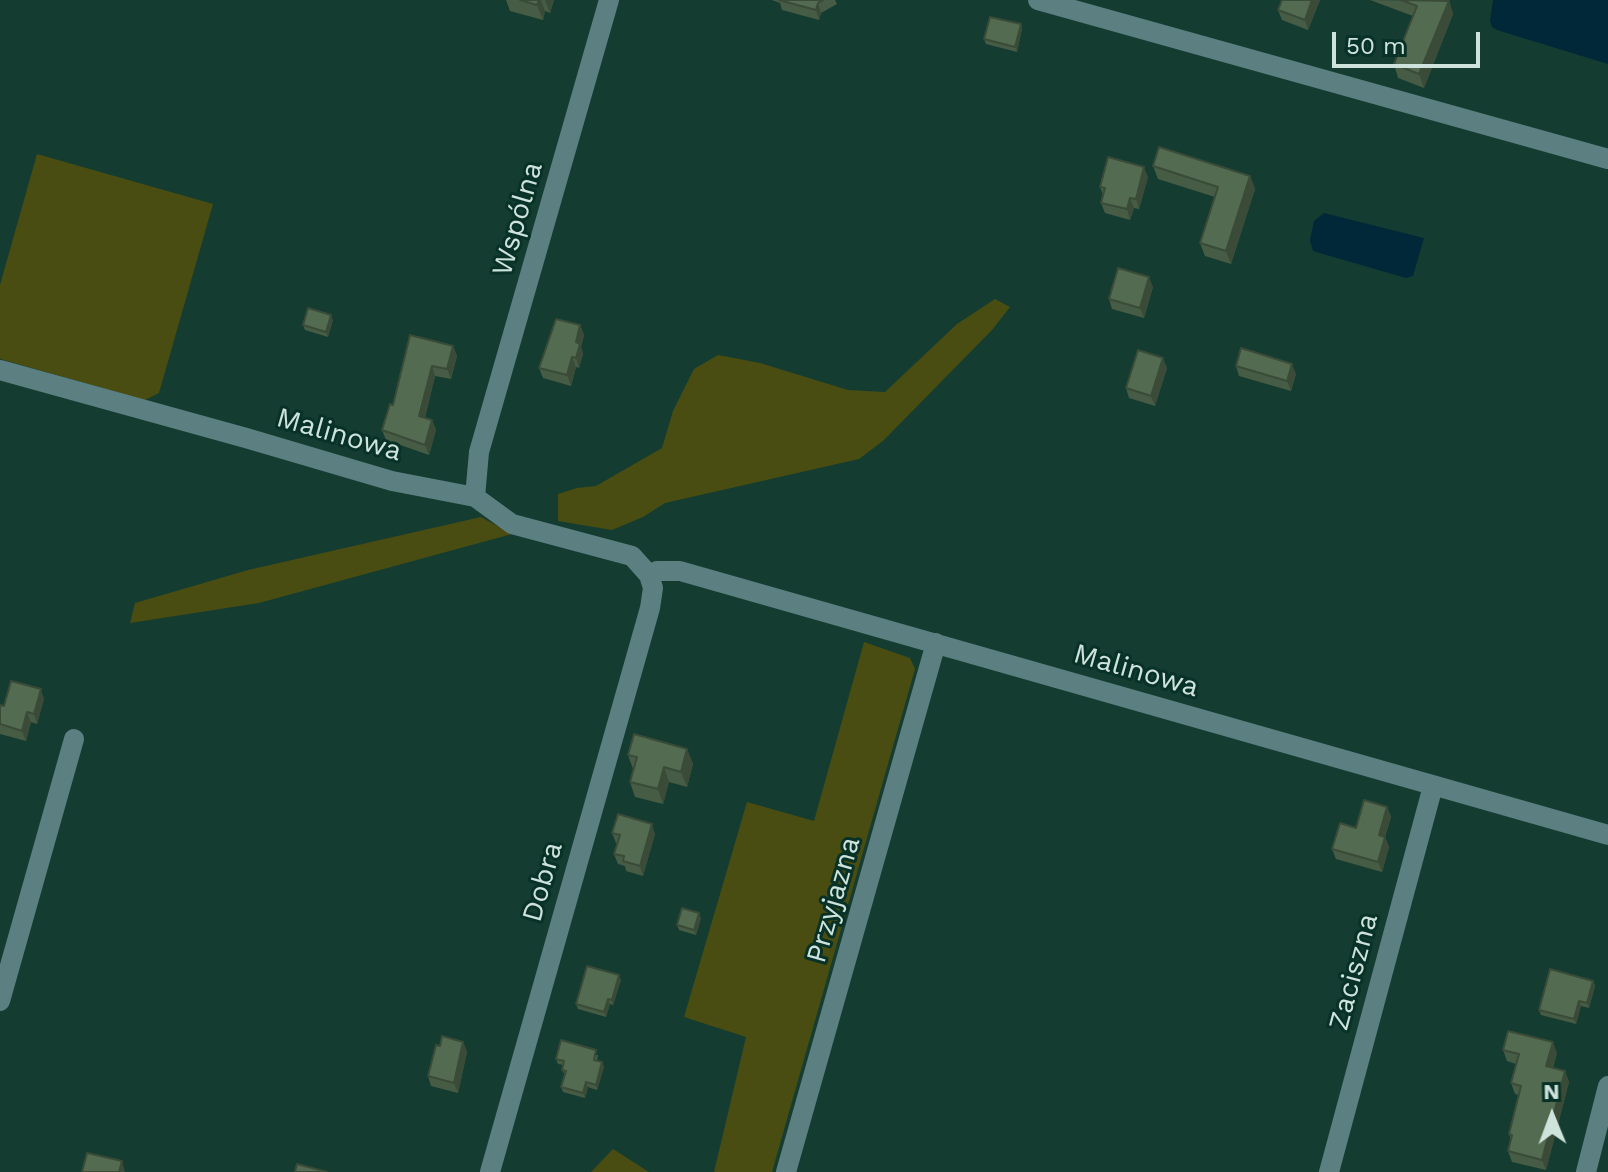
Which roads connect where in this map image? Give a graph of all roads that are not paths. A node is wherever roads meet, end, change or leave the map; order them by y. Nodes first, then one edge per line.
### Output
1 (609, 0) edge
2 (1038, 0) edge
3 (1608, 159) edge
4 (0, 370) edge
5 (475, 497) junction
6 (649, 575) junction
7 (936, 643) junction
8 (74, 739) dead end
9 (1433, 786) junction
10 (1608, 835) edge
11 (0, 1001) edge
12 (1608, 1086) edge
13 (490, 1172) edge
14 (786, 1172) edge
15 (1329, 1172) edge
16 (1586, 1172) edge

1 - 5 street, Wspólna
2 - 3 street
4 - 5 street, Malinowa
5 - 6 street, Malinowa
6 - 7 street, Malinowa
6 - 13 street, Dobra
7 - 9 street, Malinowa
7 - 14 street, Przyjazna
8 - 11 street
9 - 10 street, Malinowa
9 - 15 street, Zaciszna
12 - 16 street

